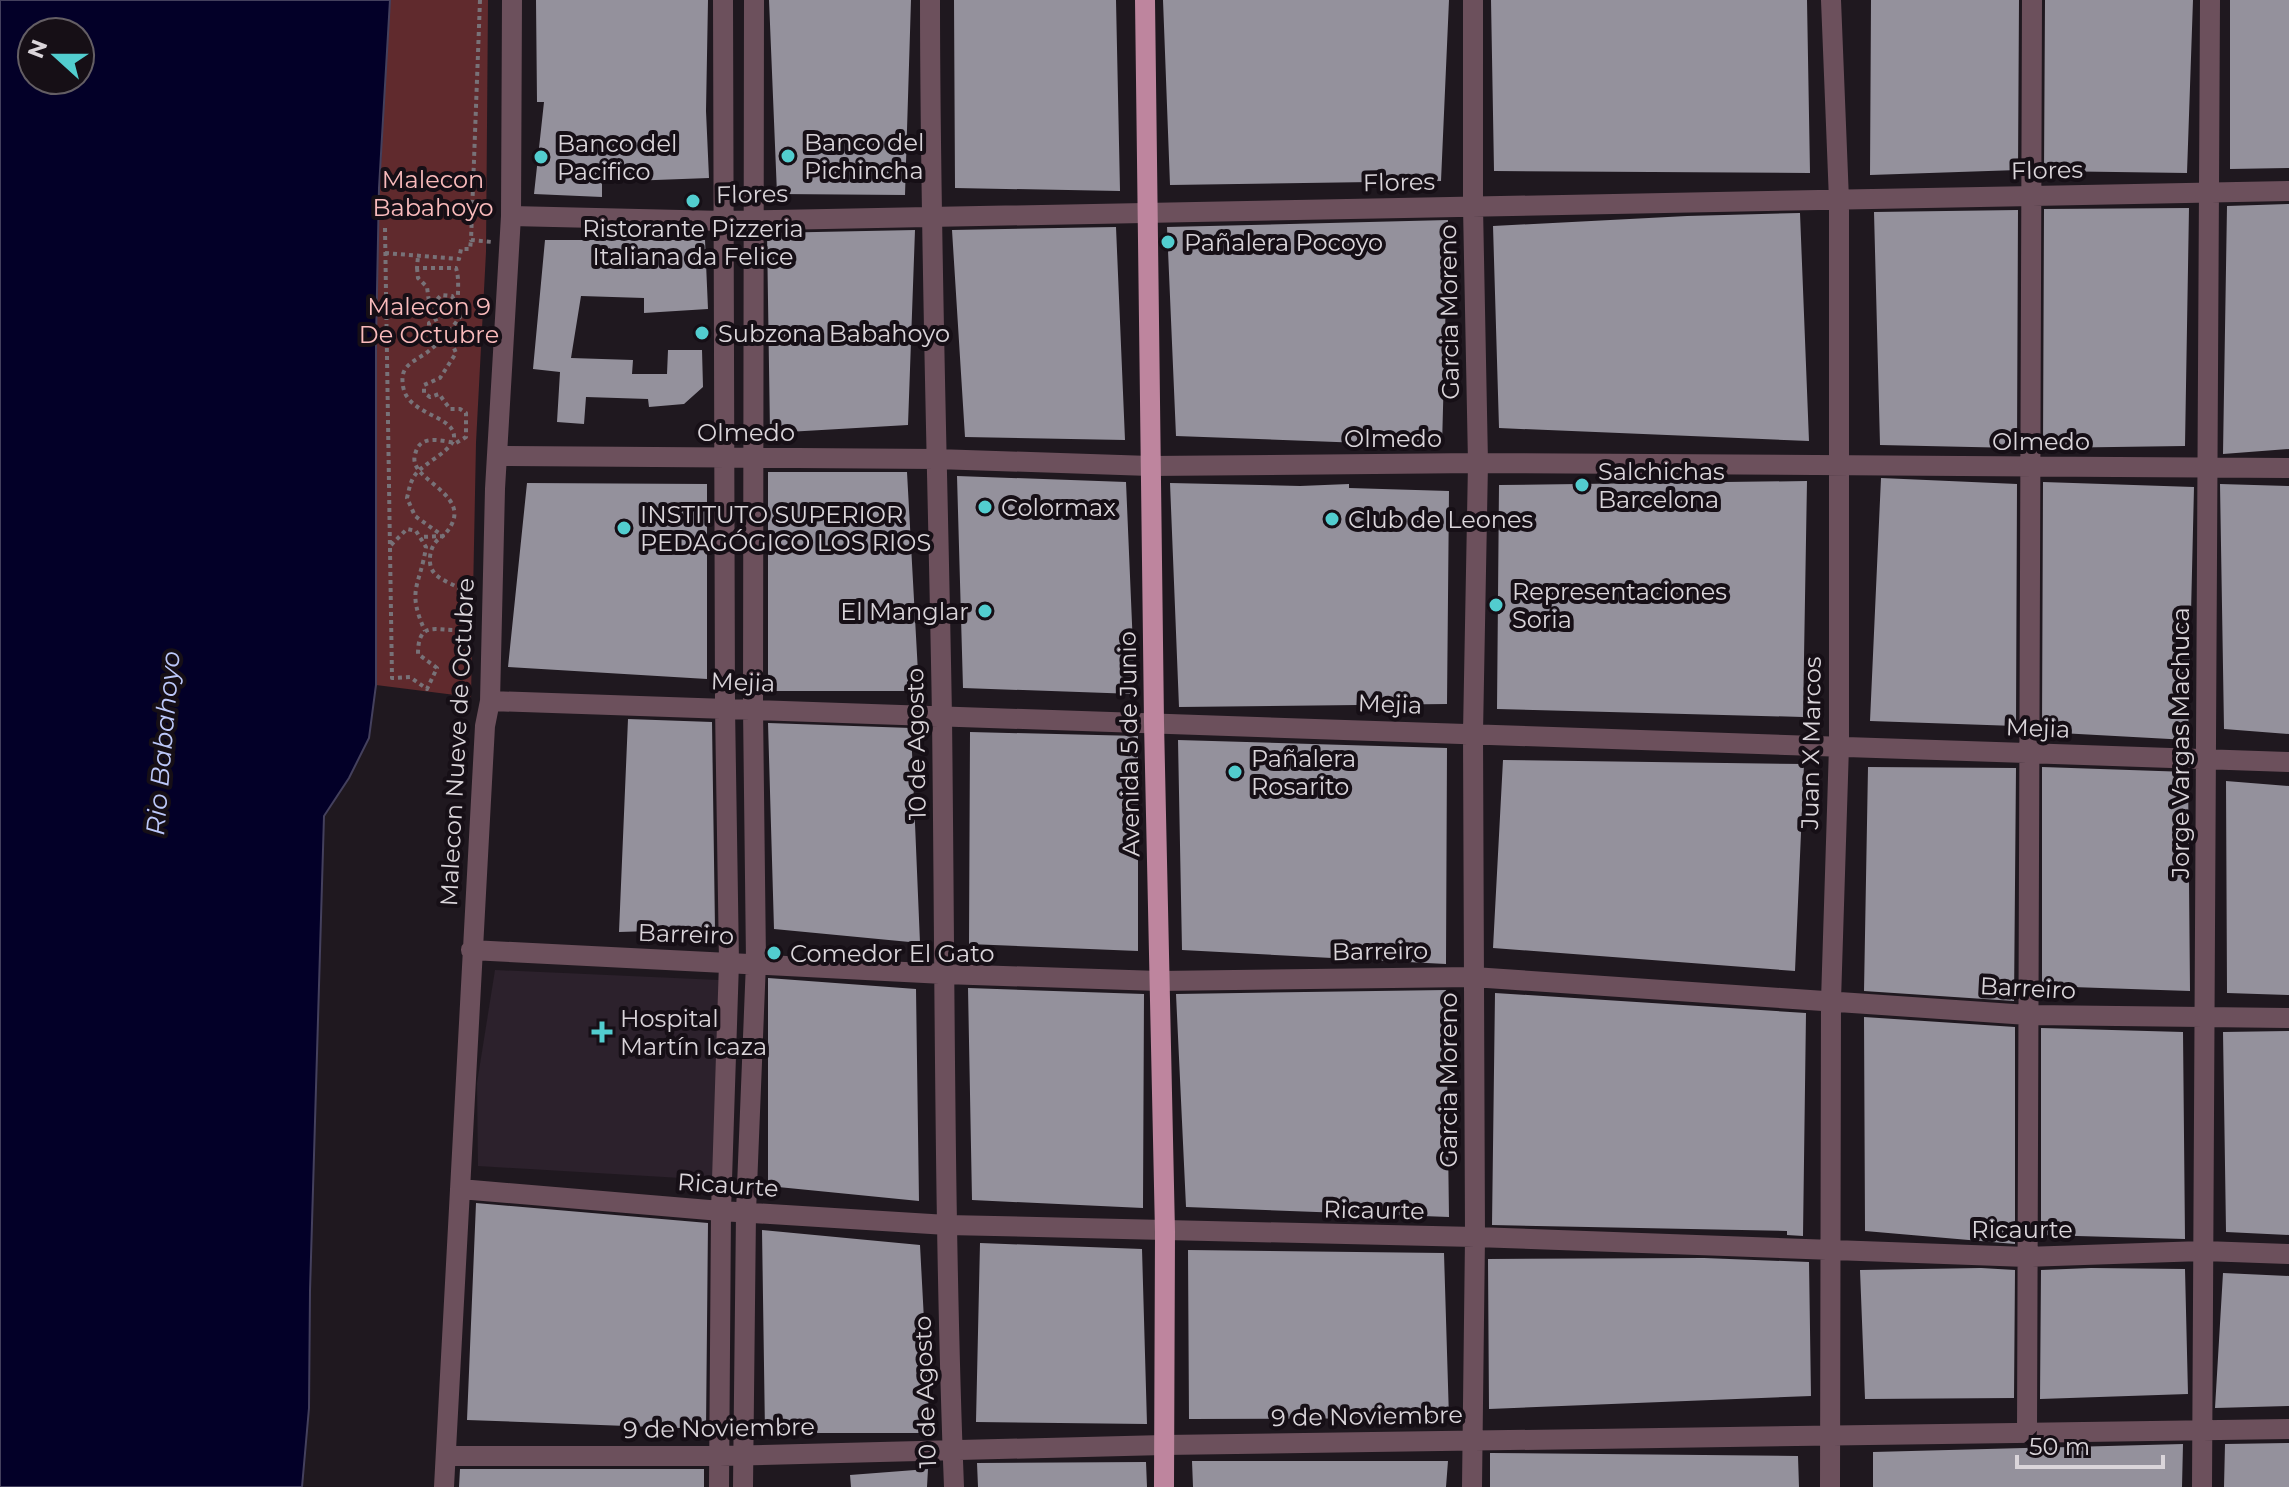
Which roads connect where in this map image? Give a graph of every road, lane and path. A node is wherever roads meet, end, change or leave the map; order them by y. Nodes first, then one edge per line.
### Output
1 (480, 0) edge
2 (512, 0) edge
3 (723, 0) edge
4 (754, 0) edge
5 (930, 0) edge
6 (1145, 0) edge
7 (1473, 0) edge
8 (1831, 0) edge
9 (2032, 0) edge
10 (2210, 0) edge
11 (2289, 191) edge
12 (2209, 193) junction
13 (2030, 196) junction
14 (1839, 200) junction
15 (1473, 207) junction
16 (1147, 213) junction
17 (511, 216) junction
18 (930, 217) junction
19 (724, 221) junction
20 (754, 221) junction
21 (385, 228) dead end
22 (471, 240) junction
23 (509, 244) junction
24 (385, 253) junction
25 (418, 256) junction
26 (417, 268) junction
27 (446, 336) junction
28 (453, 443) junction
29 (498, 456) junction
30 (724, 458) junction
31 (754, 458) junction
32 (936, 459) junction
33 (1478, 463) junction
34 (1837, 465) junction
35 (1150, 466) junction
36 (2029, 467) junction
37 (2207, 468) junction
38 (2289, 468) edge
39 (419, 471) junction
40 (443, 536) junction
41 (421, 537) junction
42 (390, 546) junction
43 (425, 631) junction
44 (490, 701) junction
45 (725, 707) junction
46 (753, 708) junction
47 (942, 715) junction
48 (1154, 722) junction
49 (1473, 733) junction
50 (1839, 746) junction
51 (2028, 753) junction
52 (2206, 759) junction
53 (2289, 762) edge
54 (471, 950) junction
55 (729, 962) junction
56 (756, 962) junction
57 (944, 974) junction
58 (1473, 977) junction
59 (1159, 981) junction
60 (1831, 1001) junction
61 (2028, 1015) junction
62 (2205, 1018) junction
63 (2289, 1018) edge
64 (460, 1189) junction
65 (721, 1211) junction
66 (746, 1212) junction
67 (947, 1225) junction
68 (1165, 1232) junction
69 (1475, 1237) junction
70 (1829, 1251) junction
71 (2203, 1251) junction
72 (2289, 1254) edge
73 (2027, 1257) junction
74 (2289, 1429) edge
75 (2202, 1430) junction
76 (2027, 1432) junction
77 (1831, 1435) junction
78 (1473, 1441) junction
79 (1164, 1445) junction
80 (952, 1450) junction
81 (743, 1455) junction
82 (446, 1456) junction
83 (719, 1456) junction
84 (444, 1487) edge
85 (719, 1487) edge
86 (743, 1487) edge
87 (954, 1487) edge
88 (1164, 1487) edge
89 (1472, 1487) edge
90 (1830, 1487) edge
91 (2202, 1487) edge

1 - 22 path
2 - 17 street, Malecon Nueve de Octubre
3 - 19 street
4 - 20 street
5 - 18 street, 10 de Agosto
6 - 16 main road, Avenida 5 de Junio
7 - 15 street, Garcia Moreno
8 - 14 street, Juan X Marcos
9 - 13 street
10 - 12 street, Jorge Vargas Machuca
11 - 12 street, Flores
12 - 13 street, Flores
12 - 37 street, Jorge Vargas Machuca
13 - 14 street, Flores
13 - 36 street
14 - 15 street, Flores
14 - 34 street, Juan X Marcos
15 - 16 street, Flores
15 - 33 street, Garcia Moreno
16 - 18 street, Flores
16 - 35 main road, Avenida 5 de Junio
17 - 19 street, Flores
17 - 23 street, Malecon Nueve de Octubre
18 - 20 street, Flores
18 - 32 street, 10 de Agosto
19 - 20 street, Flores
19 - 30 street
20 - 31 street
21 - 24 path
22 - 23 path
22 - 25 path
23 - 29 street, Malecon Nueve de Octubre
24 - 25 path
24 - 42 path
25 - 26 path
26 - 27 path
26 - 27 path
27 - 28 path
27 - 28 path
28 - 39 path
28 - 39 path
29 - 30 street, Olmedo
29 - 44 street, Malecon Nueve de Octubre
30 - 31 street, Olmedo
30 - 45 street
31 - 32 street, Olmedo
31 - 46 street
32 - 35 street, Olmedo
32 - 47 street, 10 de Agosto
33 - 34 street, Olmedo
33 - 35 street, Olmedo
33 - 49 street, Garcia Moreno
34 - 36 street, Olmedo
34 - 50 street, Juan X Marcos
35 - 48 main road, Avenida 5 de Junio
36 - 37 street, Olmedo
36 - 51 street
37 - 38 street, Olmedo
37 - 52 street, Jorge Vargas Machuca
39 - 40 path
39 - 40 path
40 - 41 path
40 - 43 path
41 - 42 path
41 - 43 path
42 - 43 path
44 - 45 street, Mejia
44 - 54 street, Malecon Nueve de Octubre
45 - 46 street, Mejia
45 - 55 street
46 - 47 street, Mejia
46 - 56 street
47 - 48 street, Mejia
47 - 57 street, 10 de Agosto
48 - 49 street, Mejia
48 - 59 main road, Avenida 5 de Junio
49 - 50 street, Mejia
49 - 58 street, Garcia Moreno
50 - 51 street, Mejia
50 - 60 street, Juan X Marcos
51 - 52 street, Mejia
51 - 61 street
52 - 53 street, Mejia
52 - 62 street, Jorge Vargas Machuca
54 - 55 street, Barreiro
54 - 64 street, Malecon Nueve de Octubre
55 - 56 street, Barreiro
55 - 65 street
56 - 57 street, Barreiro
56 - 66 street
57 - 59 street, Barreiro
57 - 67 street, 10 de Agosto
58 - 59 street, Barreiro
58 - 60 street, Barreiro
58 - 69 street, Garcia Moreno
59 - 68 main road, Avenida 5 de Junio
60 - 61 street, Barreiro
60 - 70 street, Juan X Marcos
61 - 62 street, Barreiro
61 - 73 street
62 - 63 street, Barreiro
62 - 71 street, Jorge Vargas Machuca
64 - 65 street, Ricaurte
64 - 82 street, Malecon Nueve de Octubre
65 - 66 street, Ricaurte
65 - 83 street
66 - 67 street, Ricaurte
66 - 81 street
67 - 68 street, Ricaurte
67 - 80 street, 10 de Agosto
68 - 69 street, Ricaurte
68 - 79 main road, Avenida 5 de Junio
69 - 70 street, Ricaurte
69 - 78 street, Garcia Moreno
70 - 73 street, Ricaurte
70 - 77 street, Juan X Marcos
71 - 72 street, Ricaurte
71 - 73 street, Ricaurte
71 - 75 street, Jorge Vargas Machuca
73 - 76 street
74 - 75 street, 9 de Noviembre
75 - 76 street, 9 de Noviembre
75 - 91 street, Jorge Vargas Machuca
76 - 77 street, 9 de Noviembre
77 - 78 street, 9 de Noviembre
77 - 90 street, Juan X Marcos
78 - 79 street, 9 de Noviembre
78 - 89 street, Garcia Moreno
79 - 80 street, 9 de Noviembre
79 - 88 main road, Avenida 5 de Junio
80 - 81 street, 9 de Noviembre
80 - 87 street, 10 de Agosto
81 - 83 street, 9 de Noviembre
81 - 86 street
82 - 83 street, 9 de Noviembre
82 - 84 street, Malecon Nueve de Octubre
83 - 85 street

